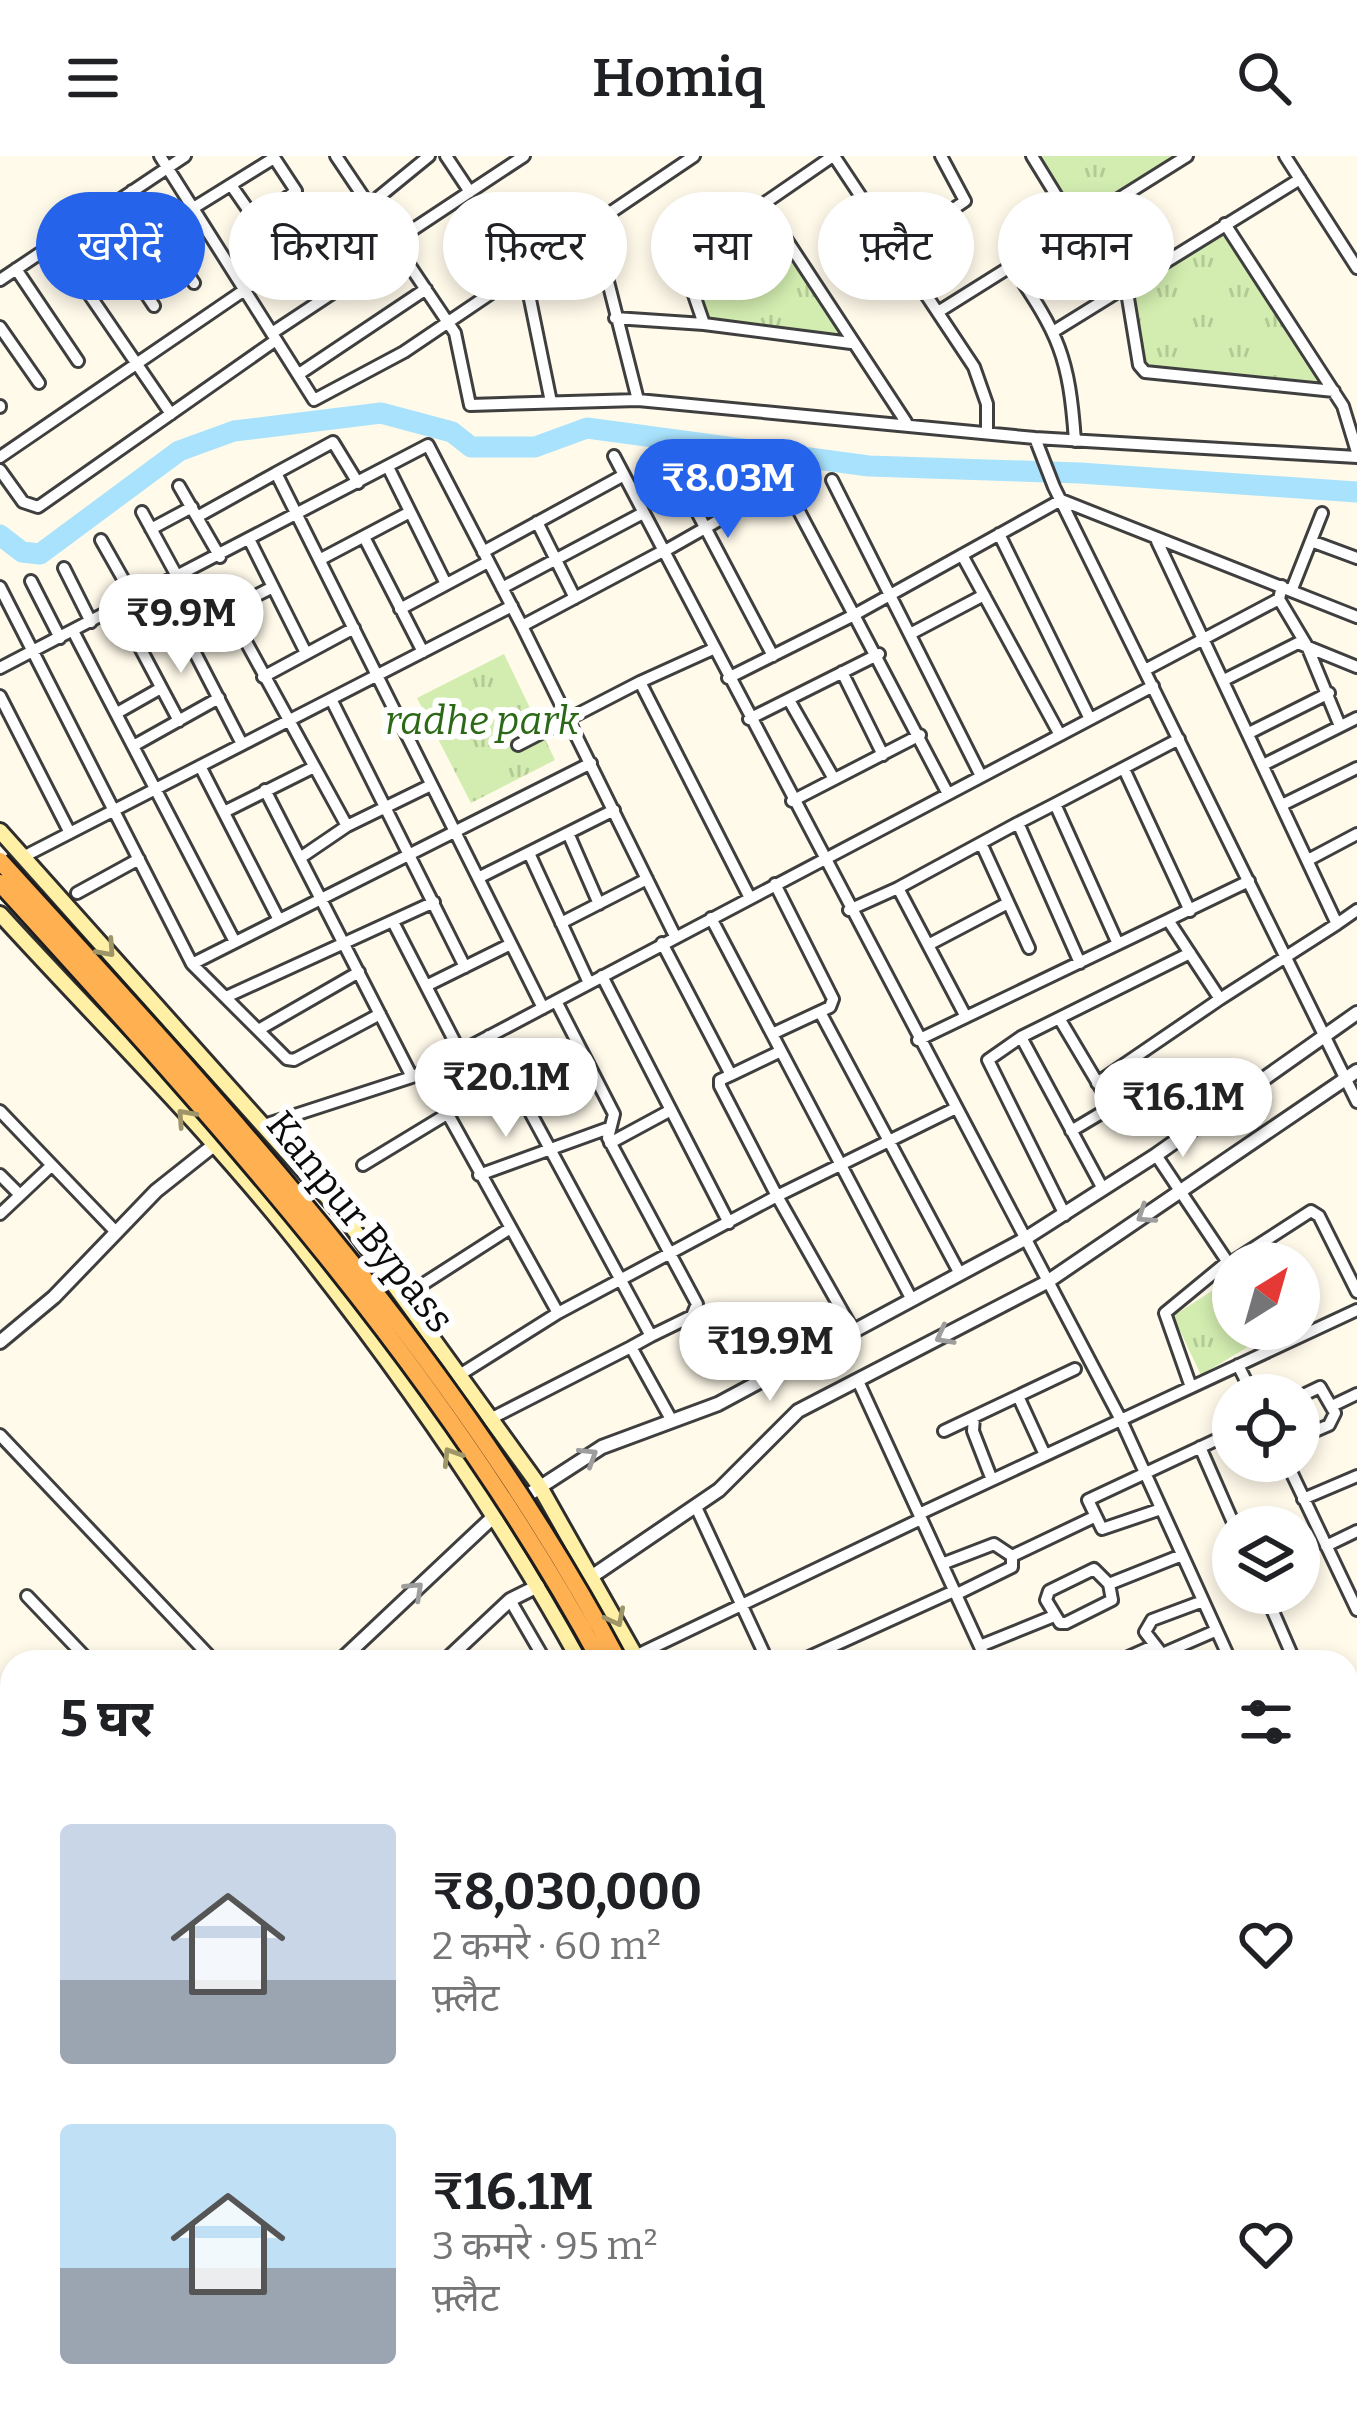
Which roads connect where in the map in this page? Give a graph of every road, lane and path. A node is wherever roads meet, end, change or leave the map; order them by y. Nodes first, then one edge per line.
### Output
1 (184, 156) edge
2 (337, 156) edge
3 (429, 156) edge
4 (446, 156) edge
5 (524, 156) edge
6 (694, 156) edge
7 (834, 156) edge
8 (941, 156) edge
9 (1032, 156) edge
10 (1187, 156) edge
11 (1285, 156) edge
12 (273, 157) edge
13 (164, 162) edge
14 (1300, 179) junction
15 (231, 184) junction
16 (132, 191) edge
17 (185, 192) edge
18 (236, 192) edge
19 (293, 192) edge
20 (361, 192) edge
21 (385, 192) edge
22 (470, 192) joint
23 (782, 192) edge
24 (858, 192) edge
25 (959, 192) edge
26 (1054, 192) edge
27 (1129, 192) edge
28 (627, 200) edge
29 (205, 201) edge
30 (205, 224) edge
31 (1225, 224) junction
32 (794, 254) edge
33 (36, 255) edge
34 (1174, 256) edge
35 (229, 263) edge
36 (1357, 268) edge
37 (16, 269) junction
38 (998, 275) edge
39 (419, 279) edge
40 (0, 280) edge
41 (426, 289) junction
42 (93, 300) edge
43 (150, 300) edge
44 (230, 300) edge
45 (251, 300) edge
46 (322, 300) edge
47 (480, 300) edge
48 (530, 300) edge
49 (610, 300) edge
50 (696, 300) edge
51 (930, 300) edge
52 (1035, 300) edge
53 (1104, 300) edge
54 (1128, 300) edge
55 (154, 306) dead end
56 (938, 312) junction
57 (615, 318) junction
58 (448, 322) junction
59 (704, 324) junction
60 (0, 326) edge
61 (1056, 330) junction
62 (274, 336) junction
63 (851, 343) junction
64 (78, 361) dead end
65 (136, 364) junction
66 (299, 374) junction
67 (39, 382) dead end
68 (1334, 391) junction
69 (638, 400) junction
70 (551, 402) junction
71 (171, 414) junction
72 (906, 422) junction
73 (987, 430) junction
74 (1035, 438) junction
75 (1075, 441) junction
76 (1357, 455) edge
77 (614, 456) dead end
78 (0, 457) edge
79 (669, 459) dead end
80 (388, 467) junction
81 (0, 470) edge
82 (276, 473) junction
83 (624, 475) junction
84 (832, 480) dead end
85 (358, 483) junction
86 (179, 486) dead end
87 (1061, 500) junction
88 (142, 512) dead end
89 (195, 512) junction
90 (410, 512) junction
91 (643, 513) junction
92 (1322, 513) dead end
93 (299, 516) junction
94 (537, 522) junction
95 (705, 528) junction
96 (151, 530) junction
97 (999, 534) junction
98 (364, 537) junction
99 (101, 540) dead end
100 (1156, 540) junction
101 (250, 541) junction
102 (1311, 541) junction
103 (663, 551) junction
104 (962, 555) junction
105 (220, 556) junction
106 (486, 557) junction
107 (1357, 558) edge
108 (321, 559) junction
109 (556, 560) junction
110 (64, 568) dead end
111 (178, 578) junction
112 (31, 581) dead end
113 (446, 584) junction
114 (161, 586) junction
115 (0, 587) edge
116 (273, 587) junction
117 (502, 588) junction
118 (1284, 591) junction
119 (891, 595) junction
120 (984, 595) junction
121 (575, 598) junction
122 (135, 600) junction
123 (512, 606) junction
124 (119, 608) junction
125 (400, 608) junction
126 (228, 609) junction
127 (854, 615) junction
128 (1357, 617) edge
129 (91, 622) junction
130 (522, 626) junction
131 (354, 628) junction
132 (73, 631) junction
133 (184, 632) junction
134 (910, 634) junction
135 (60, 638) junction
136 (1206, 641) junction
137 (1307, 646) junction
138 (713, 649) junction
139 (32, 652) junction
140 (423, 652) junction
141 (306, 653) junction
142 (878, 654) junction
143 (773, 656) junction
144 (1, 665) edge
145 (1357, 668) edge
146 (1145, 670) junction
147 (842, 672) junction
148 (376, 675) junction
149 (263, 676) junction
150 (728, 678) junction
151 (1224, 680) junction
152 (640, 682) junction
153 (1153, 686) junction
154 (161, 688) junction
155 (1329, 693) junction
156 (0, 696) edge
157 (219, 698) junction
158 (331, 699) junction
159 (789, 700) junction
160 (117, 712) junction
161 (569, 718) junction
162 (749, 718) junction
163 (1357, 718) edge
164 (1090, 719) junction
165 (179, 721) junction
166 (287, 722) junction
167 (1340, 726) junction
168 (1249, 733) junction
169 (920, 735) junction
170 (1060, 735) junction
171 (1179, 739) junction
172 (242, 744) junction
173 (135, 745) junction
174 (518, 745) dead end
175 (884, 755) junction
176 (591, 763) junction
177 (1263, 765) junction
178 (200, 766) junction
179 (312, 768) junction
180 (1357, 768) edge
181 (1124, 769) junction
182 (981, 776) junction
183 (834, 779) junction
184 (431, 784) junction
185 (158, 788) junction
186 (265, 790) junction
187 (948, 794) junction
188 (792, 801) junction
189 (1055, 804) junction
190 (1284, 804) junction
191 (386, 807) junction
192 (115, 810) junction
193 (614, 810) junction
194 (224, 812) junction
195 (1018, 823) junction
196 (347, 826) junction
197 (0, 831) edge
198 (70, 833) junction
199 (455, 833) junction
200 (568, 833) junction
201 (1357, 834) edge
202 (981, 843) junction
203 (529, 853) junction
204 (411, 855) junction
205 (23, 857) junction
206 (300, 858) junction
207 (139, 859) junction
208 (822, 860) junction
209 (1308, 860) junction
210 (0, 861) edge
211 (478, 878) junction
212 (647, 879) junction
213 (1249, 881) junction
214 (0, 883) edge
215 (775, 884) junction
216 (898, 888) junction
217 (77, 893) dead end
218 (750, 898) junction
219 (321, 899) junction
220 (434, 902) junction
221 (1008, 903) junction
222 (599, 904) junction
223 (849, 910) junction
224 (1357, 910) edge
225 (1190, 911) junction
226 (0, 914) edge
227 (711, 918) junction
228 (279, 920) junction
229 (1168, 920) junction
230 (393, 922) junction
231 (561, 923) junction
232 (1337, 924) junction
233 (675, 937) junction
234 (236, 942) junction
235 (342, 942) junction
236 (662, 943) junction
237 (511, 944) junction
238 (1118, 944) junction
239 (928, 945) junction
240 (1029, 948) dead end
241 (1190, 953) junction
242 (1287, 958) junction
243 (1080, 963) junction
244 (191, 964) junction
245 (465, 967) junction
246 (358, 972) junction
247 (602, 976) junction
248 (589, 983) junction
249 (426, 986) junction
250 (226, 997) junction
251 (1220, 999) junction
252 (556, 1001) junction
253 (543, 1008) junction
254 (820, 1012) junction
255 (1357, 1013) edge
256 (380, 1014) junction
257 (966, 1017) junction
258 (1059, 1018) junction
259 (260, 1029) junction
260 (772, 1034) junction
261 (1324, 1034) junction
262 (489, 1036) junction
263 (1021, 1037) junction
264 (918, 1040) junction
265 (460, 1052) junction
266 (781, 1052) junction
267 (418, 1074) junction
268 (731, 1075) junction
269 (1351, 1075) edge
270 (1097, 1083) junction
271 (1357, 1102) edge
272 (954, 1109) junction
273 (671, 1110) junction
274 (0, 1111) edge
275 (446, 1114) junction
276 (264, 1125) junction
277 (607, 1129) junction
278 (1071, 1131) junction
279 (889, 1142) junction
280 (610, 1143) junction
281 (210, 1144) junction
282 (549, 1149) junction
283 (1156, 1156) junction
284 (362, 1165) dead end
285 (51, 1166) junction
286 (841, 1166) junction
287 (479, 1174) junction
288 (0, 1175) edge
289 (1103, 1189) junction
290 (1180, 1191) junction
291 (20, 1195) junction
292 (777, 1196) junction
293 (0, 1214) edge
294 (1065, 1215) junction
295 (729, 1222) junction
296 (509, 1229) junction
297 (115, 1232) junction
298 (1023, 1240) junction
299 (1214, 1242) edge
300 (1264, 1242) edge
301 (669, 1255) junction
302 (960, 1274) junction
303 (1212, 1278) edge
304 (620, 1281) junction
305 (1047, 1282) junction
306 (1357, 1292) edge
307 (403, 1297) junction
308 (912, 1300) junction
309 (1357, 1310) edge
310 (558, 1313) junction
311 (1320, 1327) edge
312 (854, 1332) junction
313 (651, 1336) junction
314 (0, 1342) edge
315 (631, 1347) junction
316 (1270, 1350) edge
317 (1238, 1365) junction
318 (1075, 1369) dead end
319 (460, 1374) junction
320 (1242, 1374) edge
321 (858, 1381) junction
322 (1191, 1387) junction
323 (1320, 1387) edge
324 (1357, 1394) edge
325 (1018, 1396) junction
326 (1332, 1406) junction
327 (974, 1417) junction
328 (492, 1418) junction
329 (1120, 1420) junction
330 (672, 1421) junction
331 (1320, 1429) edge
332 (944, 1431) dead end
333 (0, 1435) edge
334 (1212, 1442) edge
335 (1200, 1447) junction
336 (5, 1450) edge
337 (1045, 1455) junction
338 (1144, 1473) junction
339 (1357, 1476) edge
340 (992, 1480) junction
341 (1296, 1482) edge
342 (540, 1487) junction
343 (1303, 1498) junction
344 (1226, 1506) edge
345 (696, 1508) junction
346 (1162, 1510) junction
347 (920, 1516) junction
348 (1094, 1517) junction
349 (491, 1519) junction
350 (1357, 1531) edge
351 (1326, 1546) junction
352 (1182, 1555) junction
353 (1012, 1556) junction
354 (942, 1564) junction
355 (594, 1574) junction
356 (1357, 1575) edge
357 (1344, 1582) junction
358 (1108, 1584) junction
359 (538, 1586) junction
360 (956, 1592) junction
361 (27, 1596) dead end
362 (510, 1600) junction
363 (1203, 1601) junction
364 (741, 1603) junction
365 (1357, 1610) edge
366 (1273, 1614) edge
367 (1054, 1616) junction
368 (1215, 1631) junction
369 (980, 1646) junction
370 (1153, 1646) junction
371 (79, 1650) edge
372 (203, 1650) edge
373 (352, 1650) edge
374 (457, 1650) edge
375 (539, 1650) edge
376 (573, 1650) edge
377 (594, 1650) edge
378 (624, 1650) edge
379 (627, 1650) edge
380 (650, 1650) edge
381 (763, 1650) edge
382 (824, 1650) edge
383 (982, 1650) edge
384 (1144, 1650) edge
385 (1158, 1650) edge
386 (1171, 1650) edge
387 (1225, 1650) edge
388 (1290, 1650) edge

1 - 13 street
2 - 20 street
3 - 21 street
4 - 22 street
5 - 22 street
6 - 28 street
7 - 23 street
7 - 24 street
8 - 25 street
9 - 26 street
10 - 27 street
11 - 14 street
12 - 15 street
12 - 19 street
13 - 16 street
13 - 17 street
14 - 31 street
14 - 36 street
15 - 18 street
15 - 29 street
30 - 35 street
31 - 34 street
31 - 68 street
32 - 63 street
33 - 37 street
37 - 40 street
37 - 64 street
38 - 56 street
39 - 41 street
41 - 58 street
41 - 66 street
42 - 65 street
43 - 55 street
44 - 65 street
45 - 62 street
46 - 62 street
47 - 58 street
48 - 70 street
49 - 57 street
50 - 59 street
51 - 56 street
52 - 61 street
53 - 61 street
54 - 68 street
56 - 73 street
57 - 59 street
57 - 69 street
58 - 66 street
58 - 70 street
59 - 63 street
60 - 67 street
61 - 75 street
62 - 66 street
62 - 71 street
63 - 72 street
65 - 71 street
65 - 78 street
68 - 76 street
69 - 70 street
69 - 72 street
71 - 81 street
72 - 73 street
73 - 74 street
74 - 75 street
74 - 87 street
75 - 76 street
77 - 83 street
79 - 95 street
80 - 85 street
80 - 90 street
80 - 106 street
82 - 85 street
82 - 89 street
82 - 93 street
83 - 91 street
83 - 94 street
84 - 119 street
85 - 93 street
86 - 89 street
87 - 97 street
87 - 100 street
87 - 146 street
88 - 96 street
89 - 96 street
89 - 105 street
90 - 98 street
90 - 113 street
91 - 103 street
91 - 109 street
92 - 102 street
93 - 101 street
93 - 108 street
94 - 106 street
94 - 109 street
95 - 103 street
95 - 127 street
95 - 143 street
96 - 111 street
97 - 104 street
97 - 164 street
98 - 108 street
98 - 125 street
99 - 122 street
100 - 118 street
100 - 136 street
101 - 105 street
101 - 116 street
102 - 107 street
102 - 118 street
103 - 121 street
103 - 138 street
104 - 119 street
104 - 120 street
105 - 111 street
106 - 113 street
106 - 117 street
108 - 131 street
109 - 117 street
109 - 121 street
110 - 129 street
111 - 114 street
112 - 135 street
113 - 125 street
114 - 122 street
114 - 133 street
115 - 139 street
116 - 126 street
116 - 141 street
117 - 123 street
118 - 128 street
118 - 136 street
118 - 137 street
119 - 127 street
119 - 134 street
120 - 134 street
120 - 170 street
121 - 130 street
122 - 124 street
123 - 130 street
123 - 140 street
124 - 129 street
124 - 154 street
125 - 140 street
126 - 133 street
126 - 149 street
127 - 142 street
127 - 143 street
129 - 132 street
130 - 161 street
131 - 141 street
131 - 148 street
132 - 135 street
132 - 160 street
133 - 157 street
134 - 182 street
135 - 139 street
136 - 146 street
136 - 151 street
137 - 145 street
137 - 151 street
137 - 155 street
138 - 150 street
138 - 152 street
139 - 144 street
139 - 192 street
140 - 148 street
141 - 149 street
142 - 147 street
142 - 169 street
143 - 150 street
146 - 153 street
147 - 159 street
147 - 175 street
148 - 158 street
148 - 184 street
149 - 166 street
150 - 162 street
151 - 168 street
152 - 161 street
152 - 218 street
153 - 164 street
153 - 171 street
154 - 160 street
154 - 165 street
155 - 167 street
155 - 168 street
156 - 198 street
157 - 165 street
157 - 172 street
158 - 166 street
158 - 191 street
159 - 162 street
159 - 183 street
160 - 173 street
161 - 174 street
161 - 176 street
162 - 188 street
163 - 167 street
164 - 170 street
165 - 173 street
166 - 172 street
166 - 179 street
167 - 177 street
168 - 177 street
169 - 175 street
169 - 187 street
170 - 182 street
171 - 181 street
171 - 213 street
172 - 178 street
173 - 185 street
175 - 183 street
176 - 193 street
176 - 199 street
177 - 190 street
178 - 185 street
178 - 194 street
179 - 186 street
179 - 196 street
180 - 190 street
181 - 189 street
181 - 225 street
182 - 187 street
183 - 188 street
184 - 191 street
184 - 199 street
185 - 192 street
185 - 234 street
186 - 194 street
186 - 206 street
187 - 208 street
188 - 208 street
189 - 195 street
189 - 238 street
190 - 209 street
191 - 196 street
191 - 204 street
192 - 198 street
192 - 207 street
193 - 200 street
193 - 212 street
194 - 228 street
195 - 202 street
195 - 243 street
196 - 206 street
197 - 205 main road
198 - 205 street
199 - 204 street
199 - 211 street
200 - 203 street
200 - 222 street
201 - 209 street
202 - 216 street
202 - 221 street
203 - 211 street
203 - 231 street
204 - 219 street
204 - 220 street
205 -> 276 main road
206 - 219 street
207 - 217 street
207 - 244 street
208 - 215 street
208 - 223 street
209 - 232 street
210 - 378 highway, Kanpur Bypass, bridge
211 - 237 street
212 - 222 street
212 - 233 street
213 - 225 street
213 - 242 street
214 - 377 highway, Kanpur Bypass, bridge
215 - 218 street
215 - 254 street
216 - 223 street
216 - 239 street
218 - 227 street
219 - 228 street
219 - 235 street
220 - 230 street
220 - 245 street
221 - 239 street
221 - 240 street
222 - 231 street
223 - 264 street
224 - 232 street
225 - 229 street
281 -> 226 main road
227 - 233 street
227 - 260 street
228 - 234 street
229 - 238 street
229 - 241 street
230 - 235 street
230 - 249 street
231 - 248 street
232 - 242 street
233 - 236 street
234 - 244 street
235 - 246 street
235 - 250 street
236 - 247 street
236 - 268 street
237 - 245 street
237 - 253 street
238 - 243 street
239 - 257 street
241 - 251 street
241 - 258 street
242 - 251 street
242 - 261 street
243 - 257 street
244 - 250 street
245 - 249 street
246 - 256 street
246 - 259 street
247 - 248 street
247 - 273 street
248 - 252 street
249 - 265 street
250 - 259 street
251 - 270 street
252 - 253 street
252 - 277 street
253 - 262 street
254 - 260 street
254 - 279 street
255 - 261 street
256 - 259 street
256 - 267 street
257 - 264 street
258 - 263 street
258 - 270 street
260 - 266 street
261 - 269 street
261 - 283 street
262 - 265 street
262 - 282 street
263 - 278 street
263 - 294 street
264 - 272 street
265 - 267 street
266 - 268 street
266 - 286 street
267 - 275 street
267 - 276 street
268 - 292 street
269 - 271 street
269 - 290 street
270 - 278 street
272 - 279 street
272 - 298 street
273 - 280 street
273 - 295 street
274 - 285 street
275 - 284 street
275 - 287 street
276 - 281 street
276 - 307 main road
277 - 280 street
277 - 282 street
278 - 289 street
279 - 286 street
279 - 302 street
280 - 301 street
281 - 297 street
349 -> 281 main road
282 - 287 street
282 - 304 street
283 - 289 street
283 - 290 street
285 - 291 street
285 - 297 street
286 - 292 street
286 - 308 street
287 - 296 street
288 - 291 street
289 - 294 street
290 - 299 street
290 -> 305 street
291 - 293 street
292 - 295 street
292 - 312 street
294 - 298 street
295 - 301 street
296 - 307 street
296 - 310 street
297 - 314 street
298 - 302 street
298 - 305 street
300 - 306 street
301 - 304 street
301 - 313 street
302 - 308 street
303 - 322 street
304 - 310 street
304 - 313 street
305 -> 321 street
305 - 329 street
307 - 319 main road
308 - 312 street
309 - 311 street
310 - 319 street
312 - 330 street
313 - 315 street
315 - 328 street
315 - 330 street
316 - 317 street
317 - 320 street
317 - 322 street
318 - 325 street
319 - 328 main road
321 - 345 street
321 - 347 street
322 - 329 street
323 - 326 street
324 - 326 street
325 - 327 street
325 - 337 street
326 - 331 street
327 - 332 street
327 - 340 street
328 - 342 main road
329 - 337 street
329 - 338 street
342 -> 330 street
333 - 336 street
334 - 335 street
335 - 338 street
335 - 344 street
336 - 372 street
337 - 340 street
338 - 346 street
338 - 348 street
339 - 343 street
340 - 347 street
341 - 343 street
342 - 349 street
342 - 355 main road
343 - 351 street
345 - 355 street
345 - 364 street
346 - 348 street
346 - 352 street
347 - 354 street
347 - 364 street
348 - 353 street
349 - 359 main road
373 -> 349 street
350 - 351 street
351 - 357 street
352 - 358 street
352 - 363 street
353 - 354 street
353 - 360 street
354 - 360 street
355 -> 379 main road
356 - 357 street
357 - 365 street
358 - 367 street
358 - 367 street
359 - 362 street
359 - 376 main road
360 - 369 street
360 - 382 street
361 - 371 street
362 - 374 street
362 - 375 street
363 - 368 street
363 - 370 street
364 - 380 street
364 - 381 street
366 - 388 street
367 - 369 street
368 - 386 street
368 - 387 street
369 - 383 street
370 - 384 street
370 - 385 street

